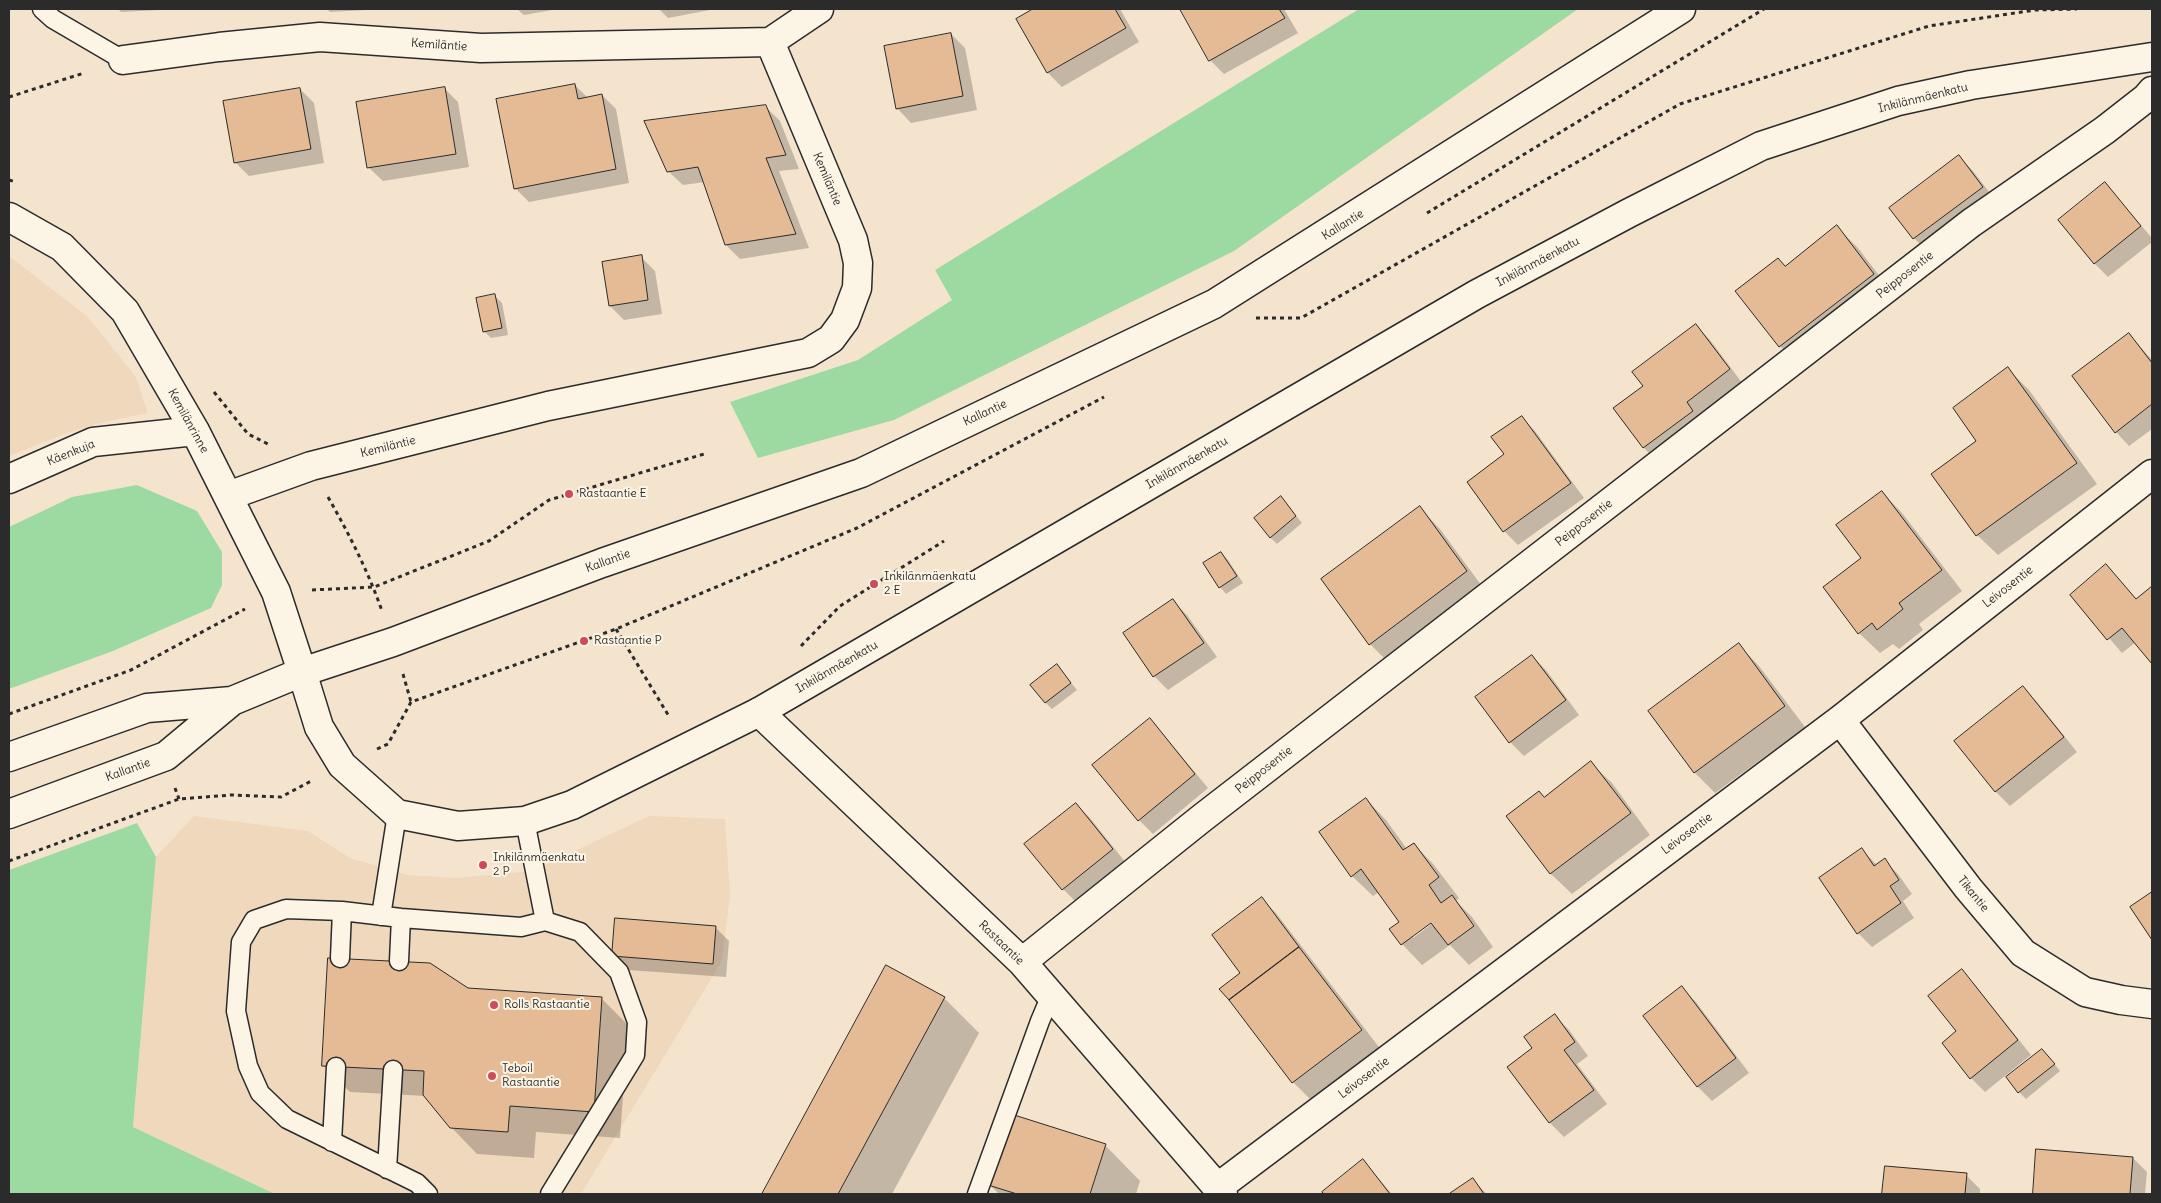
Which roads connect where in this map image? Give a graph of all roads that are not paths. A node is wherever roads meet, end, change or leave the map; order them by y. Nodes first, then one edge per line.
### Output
1 (42, 9) edge
2 (820, 9) edge
3 (1666, 13) edge
4 (770, 42) junction
5 (2152, 57) edge
6 (123, 60) joint
7 (2152, 91) edge
8 (9, 217) edge
9 (195, 431) junction
10 (2152, 474) edge
11 (9, 479) edge
12 (228, 496) junction
13 (302, 672) junction
14 (232, 701) junction
15 (759, 712) junction
16 (1840, 720) junction
17 (9, 757) edge
18 (9, 814) edge
19 (397, 814) junction
20 (525, 821) junction
21 (342, 911) junction
22 (381, 916) junction
23 (401, 918) junction
24 (545, 921) junction
25 (340, 958) dead end
26 (399, 961) dead end
27 (1022, 962) junction
28 (1051, 995) junction
29 (2152, 1004) edge
30 (336, 1067) dead end
31 (393, 1070) dead end
32 (332, 1142) junction
33 (387, 1168) junction
34 (1220, 1191) edge
35 (428, 1194) edge
36 (550, 1194) edge
37 (977, 1194) edge

1 - 6 lane
2 - 4 street
3 - 13 street, Kallantie
4 - 6 street, Kemiläntie
4 - 12 street, Kemiläntie
5 - 15 street, Inkilänmäenkatu
7 - 27 street, Peipposentie
8 - 9 street, Kemilänrinne
9 - 11 street, Käenkuja
9 - 12 street, Kemilänrinne
10 - 16 street, Leivosentie
12 - 13 street, Kemilänrinne
13 - 14 street, Kallantie
13 - 19 street
14 - 17 street, Kallantie
14 - 18 street, Kallantie
15 - 20 street, Inkilänmäenkatu
15 - 27 street, Rastaantie
16 - 29 street, Tikantie
16 - 34 street, Leivosentie
19 - 20 street, Inkilänmäenkatu
19 - 22 lane
20 - 24 lane
21 - 22 lane
21 - 25 lane
21 - 32 lane
22 - 23 lane
23 - 24 lane
23 - 26 lane
24 - 36 lane
27 - 28 street, Rastaantie
28 - 34 street, Rastaantie
28 - 37 lane
30 - 32 lane
31 - 33 lane
32 - 33 lane
33 - 35 lane

